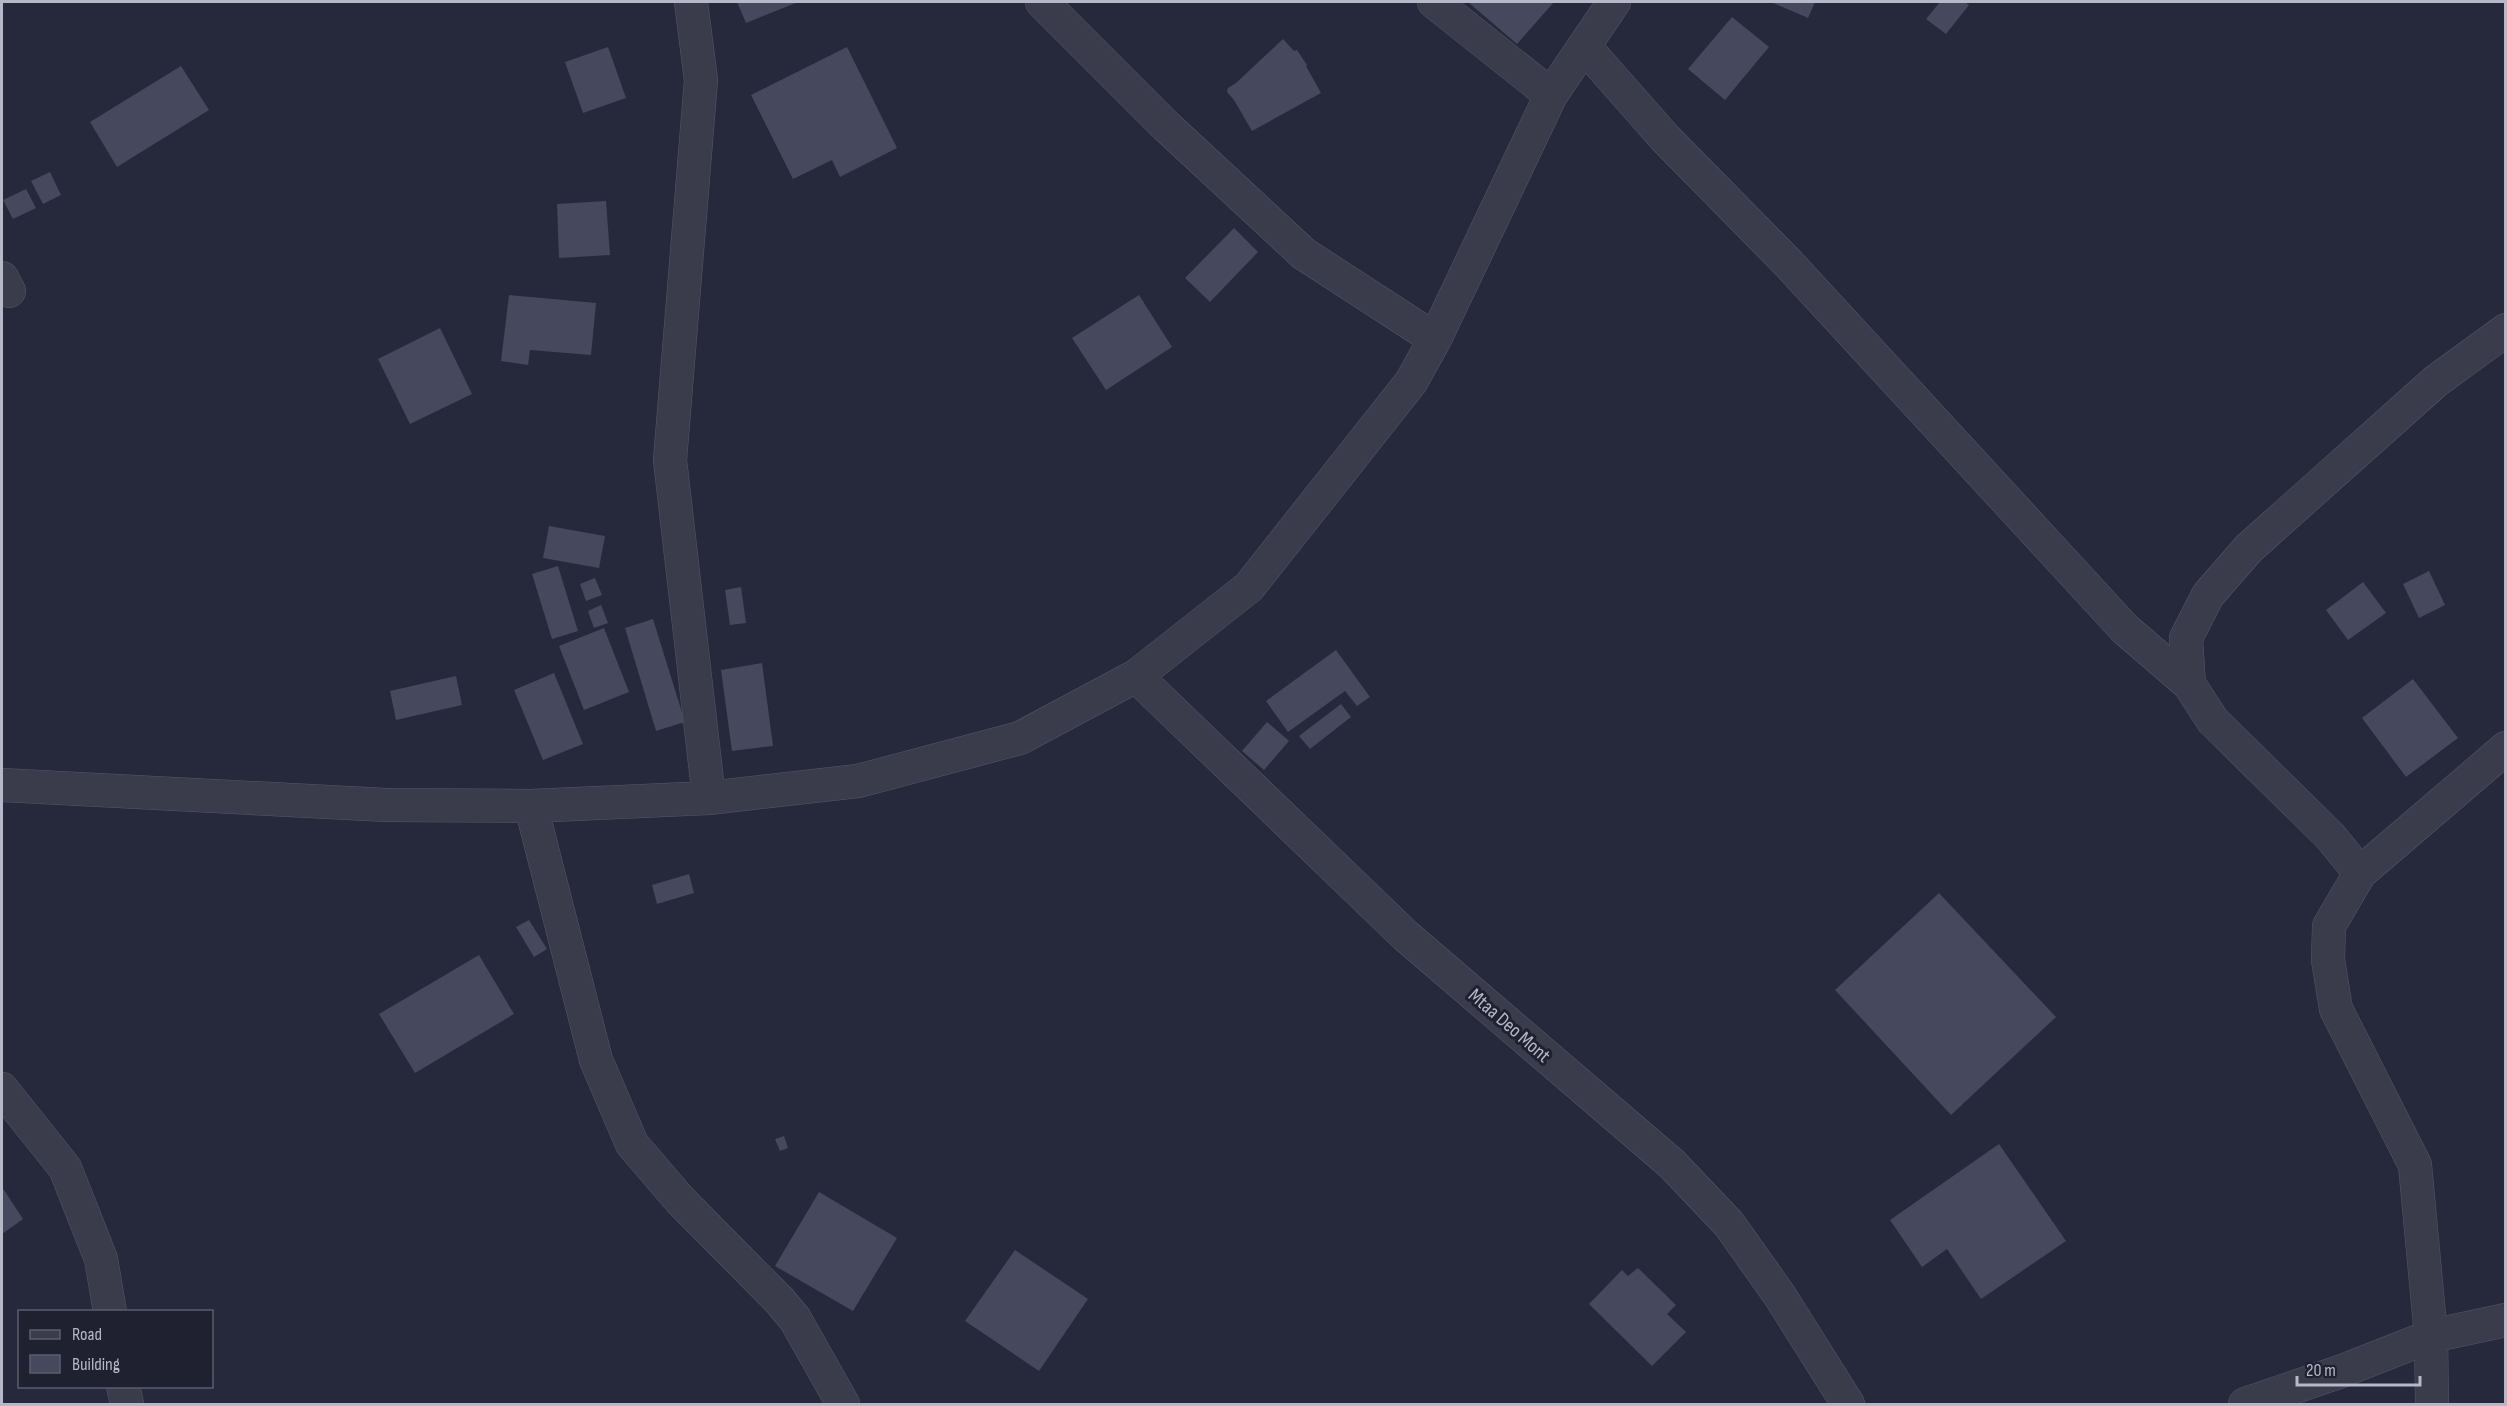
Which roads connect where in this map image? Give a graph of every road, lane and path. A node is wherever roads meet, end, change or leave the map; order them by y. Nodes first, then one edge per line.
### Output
1 (691, 2) edge
2 (1042, 2) edge
3 (1434, 2) edge
4 (1614, 2) edge
5 (1584, 46) junction
6 (1551, 95) junction
7 (2505, 330) edge
8 (1436, 339) junction
9 (1136, 676) junction
10 (2189, 684) junction
11 (2505, 748) edge
12 (2, 785) edge
13 (709, 798) junction
14 (531, 806) junction
15 (2360, 873) junction
16 (2, 1089) edge
17 (110, 1310) edge
18 (2505, 1320) edge
19 (2431, 1336) junction
20 (123, 1388) edge
21 (127, 1404) edge
22 (843, 1404) edge
23 (1848, 1404) edge
24 (2245, 1404) edge
25 (2432, 1404) edge

1 - 13 street
2 - 8 street
3 - 6 street
4 - 5 street
5 - 6 street
5 - 10 street
6 - 8 street
7 - 10 street
8 - 9 street
9 - 13 street
9 - 23 street, Mtaa Deo Mont
10 - 15 street
11 - 15 street
12 - 14 street
13 - 14 street
14 - 22 street
15 - 19 street
16 - 17 street
18 - 19 street
19 - 24 street
19 - 25 street
20 - 21 street

